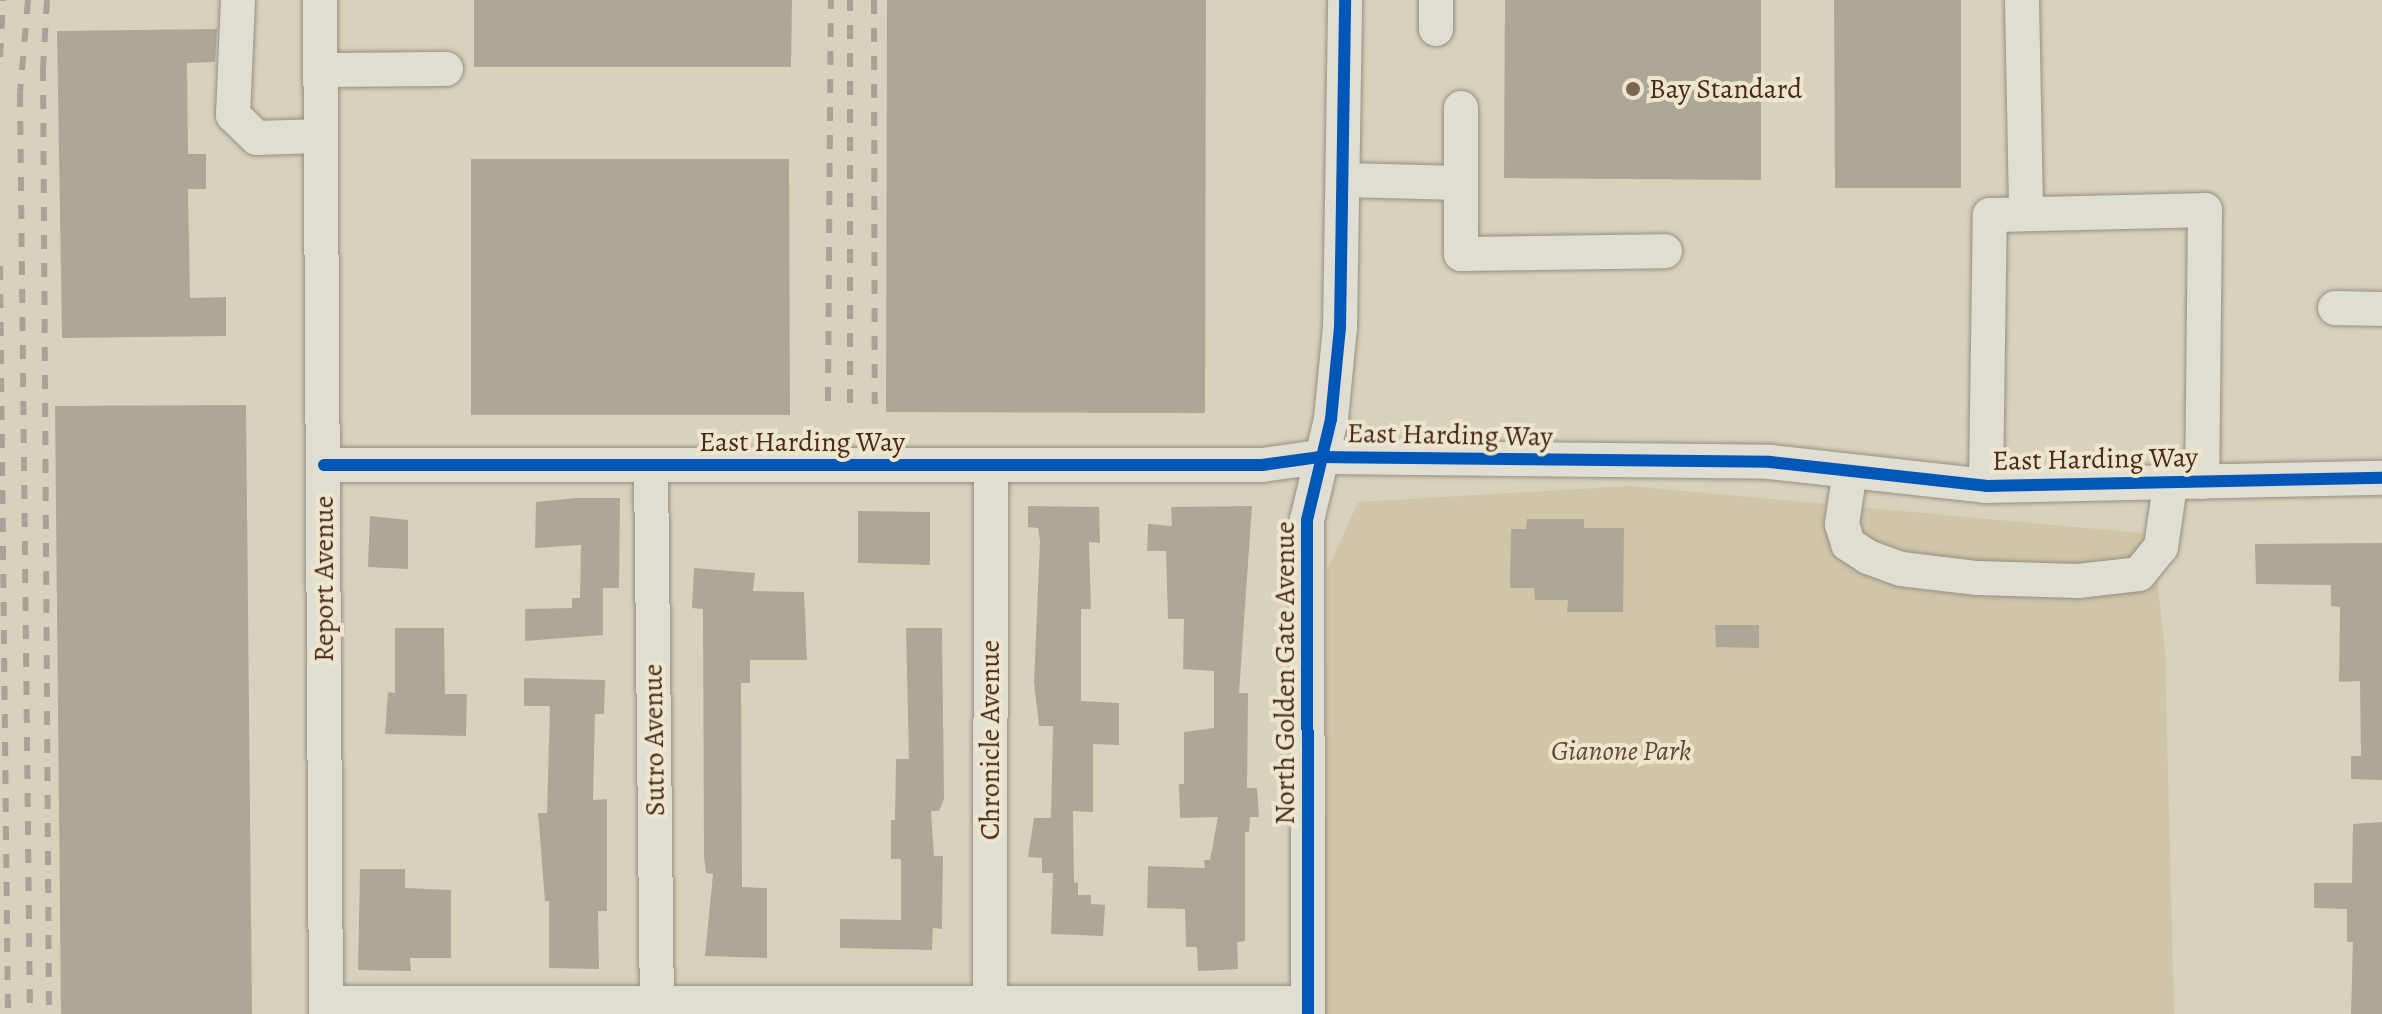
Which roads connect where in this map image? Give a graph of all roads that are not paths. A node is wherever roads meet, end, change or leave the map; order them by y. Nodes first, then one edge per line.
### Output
1 (238, 0) edge
2 (320, 0) edge
3 (1345, 0) edge
4 (2022, 0) edge
5 (446, 69) dead end
6 (321, 70) junction
7 (1461, 108) dead end
8 (321, 136) junction
9 (1343, 180) junction
10 (1461, 183) junction
11 (2026, 214) junction
12 (1665, 251) dead end
13 (2335, 308) dead end
14 (2382, 309) edge
15 (1320, 457) junction
16 (324, 465) junction
17 (991, 465) junction
18 (651, 466) junction
19 (1850, 471) junction
20 (2382, 478) edge
21 (2186, 483) junction
22 (1986, 486) junction
23 (326, 1008) edge
24 (657, 1008) edge
25 (990, 1008) edge
26 (1308, 1008) edge

1 - 8 street
2 - 6 street, Report Avenue
3 - 9 street, North Golden Gate Avenue
4 - 11 street
5 - 6 street
6 - 8 street, Report Avenue
7 - 10 street
8 - 16 street, Report Avenue
9 - 10 street
9 - 15 street, North Golden Gate Avenue
10 - 12 street
11 - 21 street
11 - 22 street
13 - 14 street
15 - 17 street, East Harding Way
15 - 19 street, East Harding Way
15 - 26 street, North Golden Gate Avenue
16 - 18 street, East Harding Way
16 - 23 street, Report Avenue
17 - 18 street, East Harding Way
17 - 25 street, Chronicle Avenue
18 - 24 street, Sutro Avenue
19 - 21 street
19 - 22 street, East Harding Way
20 - 21 street, East Harding Way
21 - 22 street, East Harding Way
23 - 24 street
24 - 25 street
25 - 26 street

